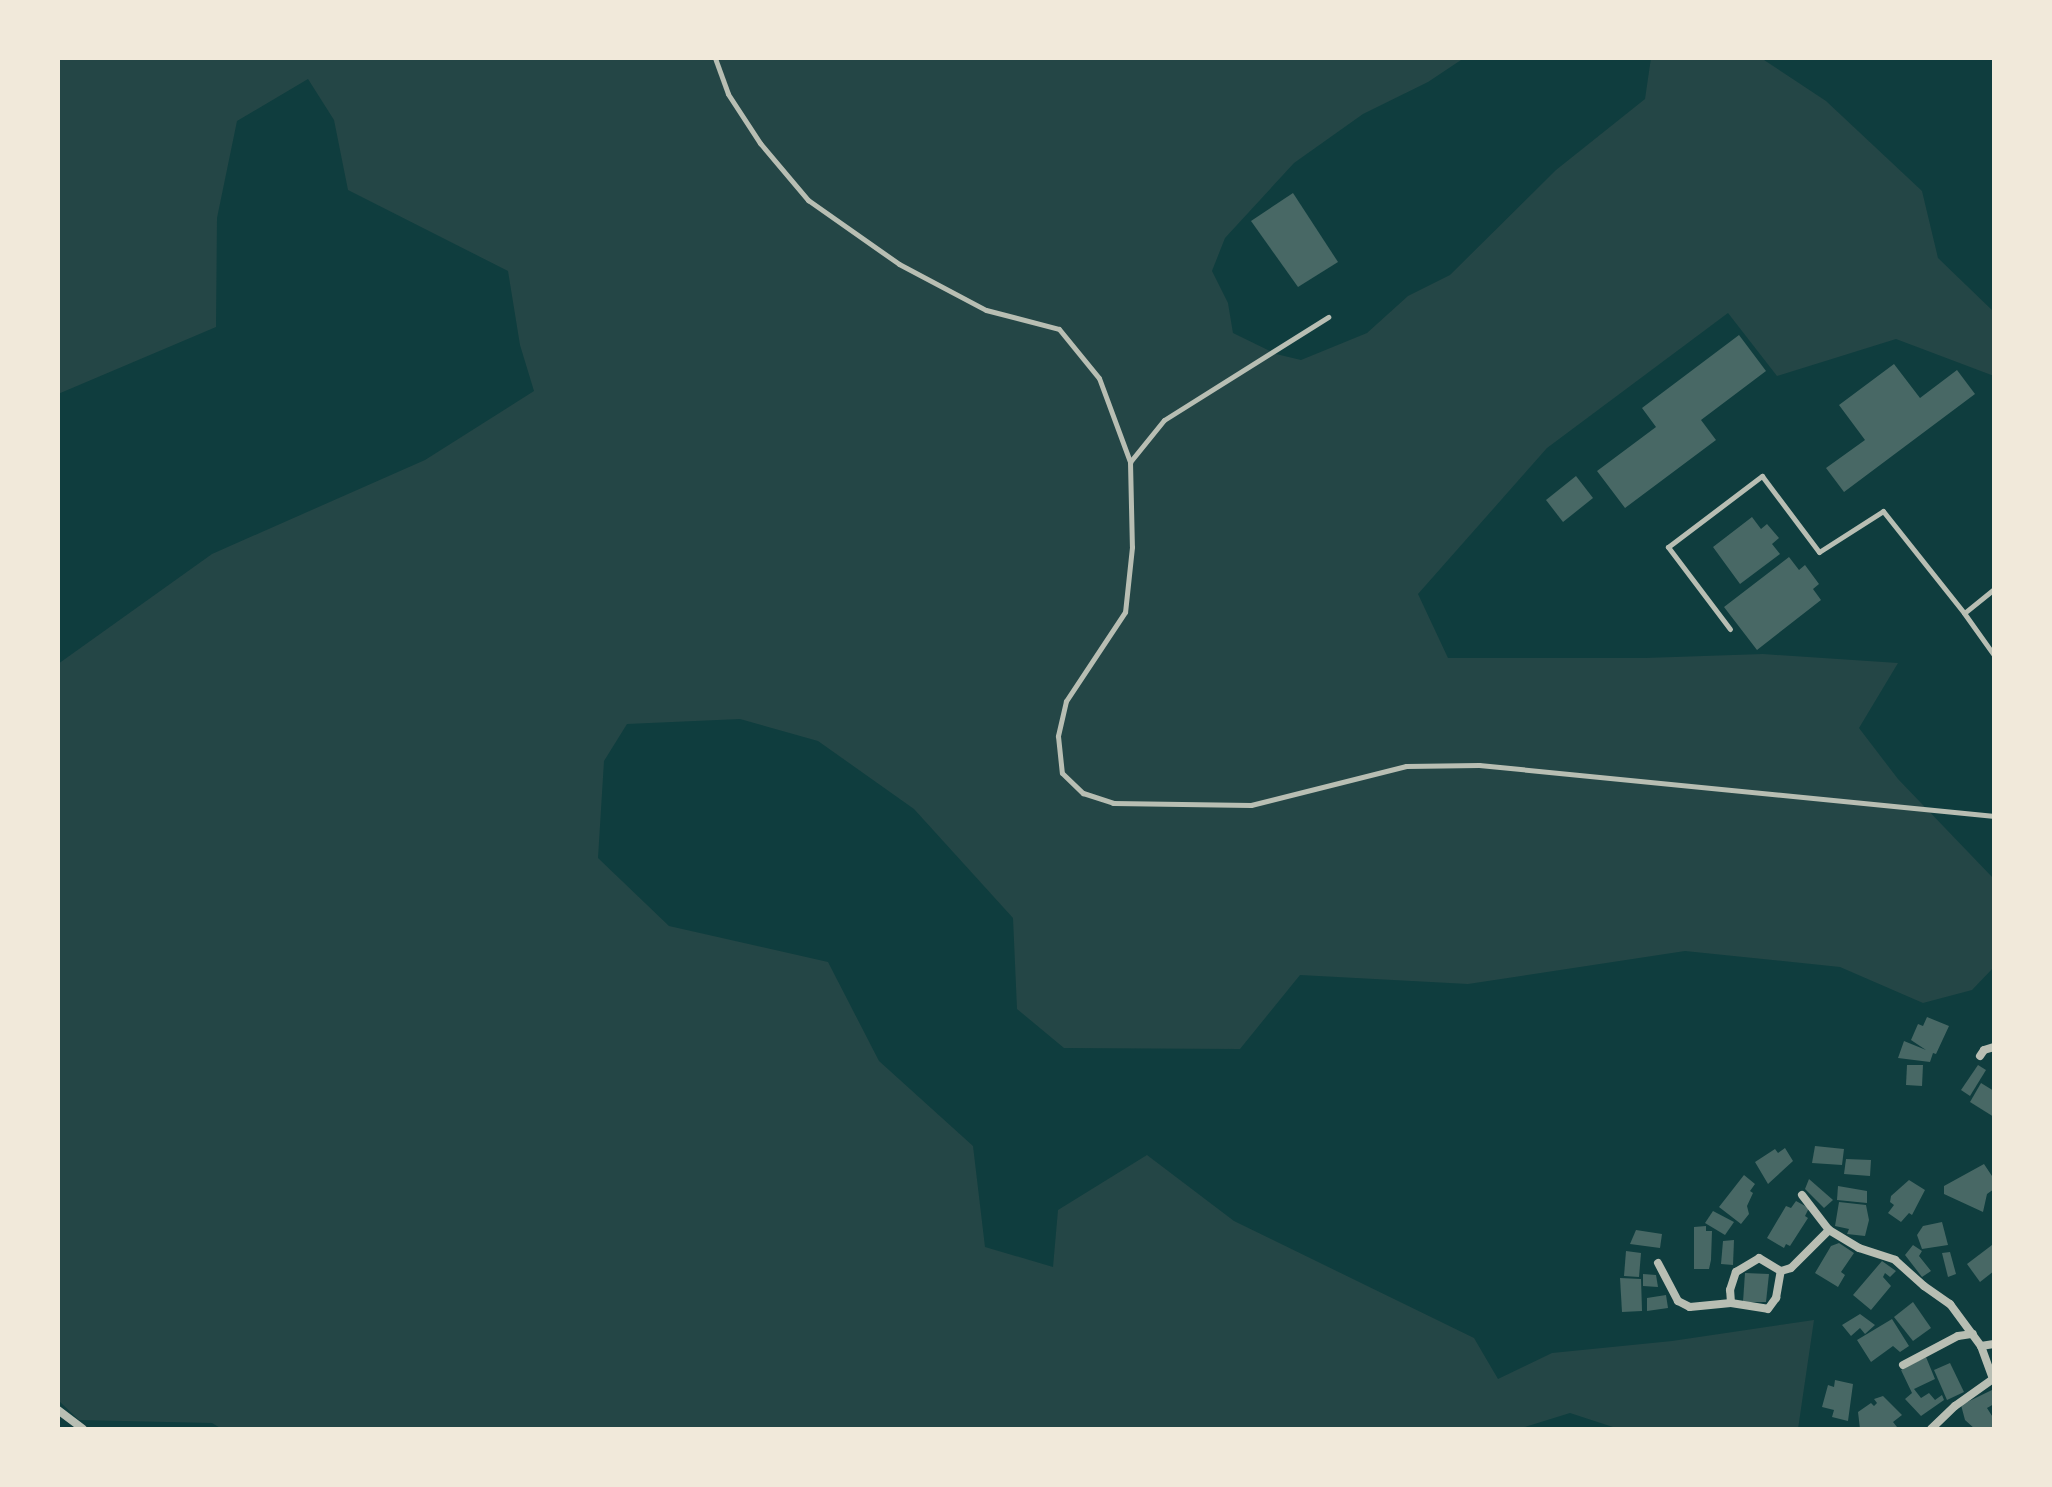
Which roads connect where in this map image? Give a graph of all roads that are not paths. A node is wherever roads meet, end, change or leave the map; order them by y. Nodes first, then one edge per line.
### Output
1 (715, 58) edge
2 (1328, 317) dead end
3 (1130, 462) junction
4 (1994, 589) edge
5 (1964, 613) junction
6 (1730, 629) dead end
7 (1994, 655) edge
8 (1994, 816) edge
9 (1994, 1047) edge
10 (1980, 1056) dead end
11 (1802, 1195) dead end
12 (1829, 1230) junction
13 (1658, 1263) dead end
14 (1781, 1271) junction
15 (1731, 1303) junction
16 (1973, 1334) junction
17 (1994, 1344) edge
18 (1981, 1346) junction
19 (1903, 1365) dead end
20 (58, 1410) edge
21 (83, 1429) edge
22 (1931, 1429) edge

1 - 3 lane
2 - 3 lane
3 - 8 lane
4 - 5 lane
5 - 6 lane
5 - 7 lane
9 - 10 street
11 - 12 street
12 - 14 street
12 - 16 street
13 - 15 street
14 - 15 street
14 - 15 street
16 - 18 street
16 - 19 street
17 - 18 street
18 - 22 street
20 - 21 street

